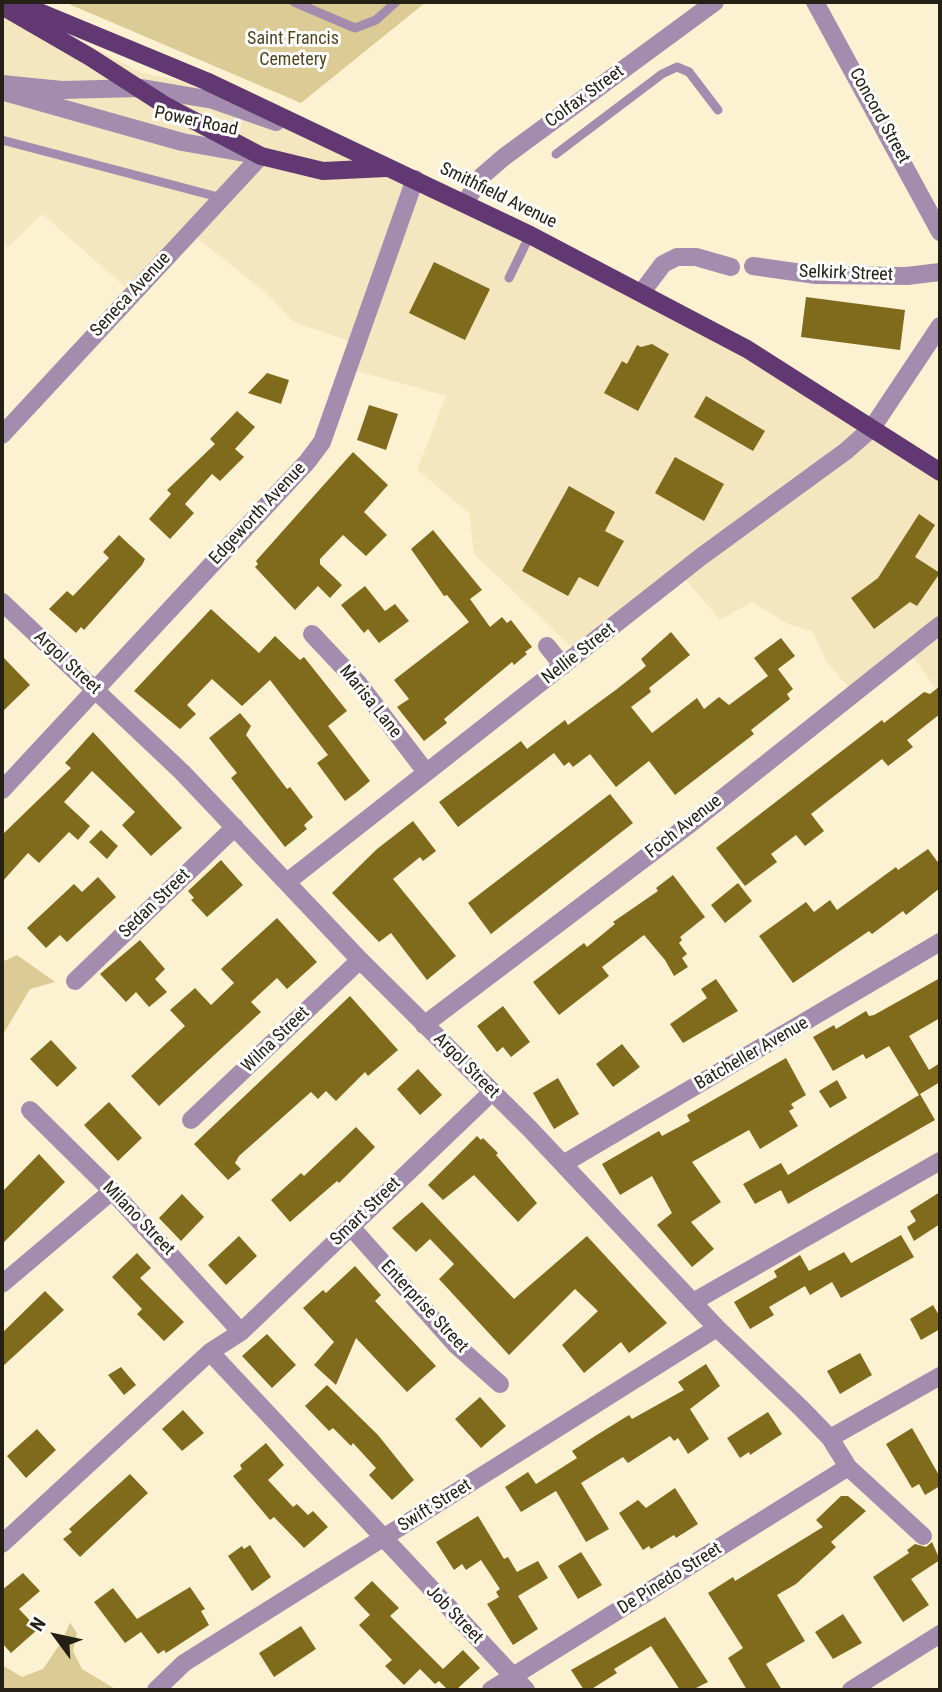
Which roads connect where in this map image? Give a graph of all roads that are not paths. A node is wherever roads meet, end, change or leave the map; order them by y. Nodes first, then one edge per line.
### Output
1 (15, 2) edge
2 (294, 2) edge
3 (396, 2) edge
4 (715, 2) edge
5 (815, 2) edge
6 (2, 6) edge
7 (142, 88) junction
8 (4, 90) edge
9 (718, 110) dead end
10 (2, 140) edge
11 (336, 143) junction
12 (556, 154) dead end
13 (261, 156) junction
14 (386, 168) junction
15 (415, 179) junction
16 (222, 198) junction
17 (466, 203) junction
18 (940, 232) edge
19 (530, 235) junction
20 (753, 266) dead end
21 (731, 267) dead end
22 (940, 272) edge
23 (509, 278) dead end
24 (642, 292) junction
25 (940, 326) edge
26 (872, 428) junction
27 (2, 435) edge
28 (940, 472) edge
29 (2, 602) edge
30 (940, 625) edge
31 (312, 634) dead end
32 (547, 646) dead end
33 (563, 666) junction
34 (94, 689) junction
35 (426, 772) junction
36 (2, 790) edge
37 (235, 827) junction
38 (287, 882) junction
39 (940, 942) edge
40 (360, 960) junction
41 (75, 981) dead end
42 (424, 1025) junction
43 (492, 1092) junction
44 (30, 1110) dead end
45 (191, 1120) dead end
46 (940, 1161) edge
47 (562, 1164) junction
48 (112, 1191) junction
49 (351, 1227) junction
50 (2, 1284) edge
51 (693, 1303) junction
52 (717, 1328) junction
53 (241, 1332) junction
54 (210, 1352) junction
55 (940, 1376) edge
56 (500, 1384) dead end
57 (830, 1438) junction
58 (848, 1467) junction
59 (923, 1536) dead end
60 (383, 1540) junction
61 (2, 1544) edge
62 (940, 1634) edge
63 (513, 1676) junction
64 (156, 1690) edge
65 (491, 1690) edge
66 (526, 1690) edge
67 (851, 1690) edge

1 - 11 main road, Smithfield Avenue
2 - 3 lane
4 - 17 street, Colfax Street
5 - 18 street, Concord Street
6 - 7 main road
7 - 8 street, Power Road
7 - 11 street, Power Road
7 - 13 main road
8 - 13 street, Power Road
9 - 12 lane
10 - 16 lane
11 - 14 main road, Smithfield Avenue
13 - 14 main road, Power Road
13 - 16 street, Seneca Avenue
14 - 15 main road, Smithfield Avenue
15 - 17 main road, Smithfield Avenue
15 - 34 street, Edgeworth Avenue
16 - 27 street, Seneca Avenue
17 - 19 main road, Smithfield Avenue
19 - 23 lane
19 - 24 main road, Smithfield Avenue
20 - 22 street, Selkirk Street
21 - 24 street
24 - 26 main road, Smithfield Avenue
25 - 26 street, Nellie Street
26 - 28 main road, Smithfield Avenue
26 - 33 street, Nellie Street
29 - 34 street, Argol Street
30 - 42 street, Foch Avenue
31 - 35 street, Marisa Lane
32 - 33 street
33 - 35 street, Nellie Street
34 - 36 street, Edgeworth Avenue
34 - 37 street, Argol Street
35 - 38 street, Nellie Street
37 - 38 street, Argol Street
37 - 41 street, Sedan Street
38 - 40 street, Argol Street
39 - 47 street, Batcheller Avenue
40 - 42 street, Argol Street
40 - 45 street, Wilna Street
42 - 43 street, Argol Street
43 - 47 street, Argol Street
43 - 49 street, Smart Street
44 - 48 street, Milano Street
46 - 51 street
47 - 51 street, Argol Street
48 - 50 street
48 - 53 street, Milano Street
49 - 53 street, Smart Street
49 - 56 street, Enterprise Street
51 - 52 street, Argol Street
52 - 57 street, Argol Street
52 - 60 street, Swift Street
53 - 54 street, Smart Street
54 - 60 street
54 - 61 street
55 - 57 street
57 - 58 street, Argol Street
58 - 59 street, Argol Street
58 - 63 street, De Pinedo Street
60 - 63 street, Job Street
60 - 64 street, Swift Street
62 - 67 street
63 - 65 street, De Pinedo Street
63 - 66 street, Job Street

